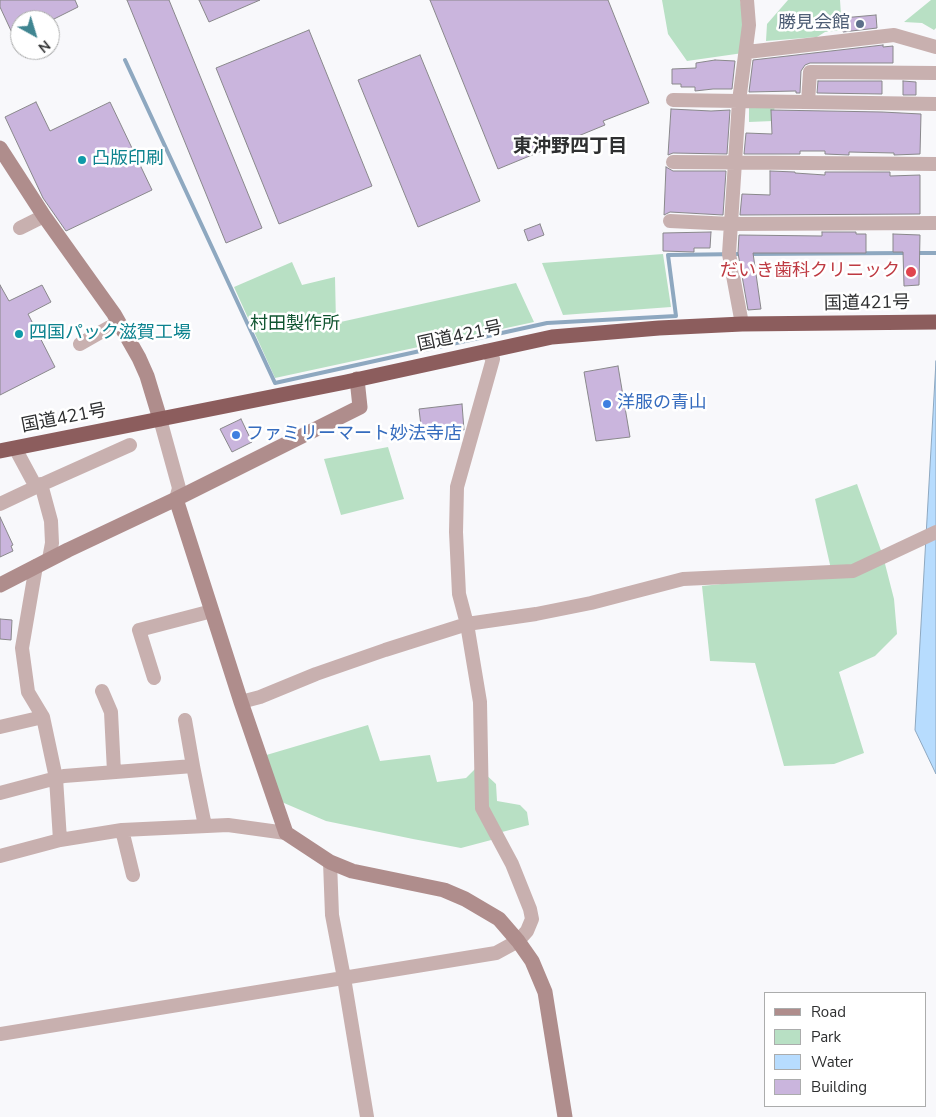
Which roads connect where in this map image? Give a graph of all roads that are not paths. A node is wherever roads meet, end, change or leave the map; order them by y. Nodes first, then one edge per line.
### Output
1 (746, 0) edge
2 (936, 47) edge
3 (747, 52) junction
4 (936, 73) edge
5 (674, 100) dead end
6 (739, 101) junction
7 (808, 102) junction
8 (936, 104) edge
9 (0, 148) edge
10 (673, 162) dead end
11 (735, 162) junction
12 (936, 164) edge
13 (44, 216) junction
14 (670, 221) dead end
15 (936, 223) edge
16 (731, 224) junction
17 (20, 228) dead end
18 (936, 322) edge
19 (118, 324) junction
20 (742, 324) junction
21 (80, 344) dead end
22 (486, 351) junction
23 (357, 379) junction
24 (160, 419) junction
25 (130, 446) dead end
26 (8, 450) edge
27 (39, 485) junction
28 (176, 499) junction
29 (0, 504) edge
30 (936, 532) edge
31 (43, 563) junction
32 (0, 585) edge
33 (212, 611) junction
34 (467, 624) junction
35 (154, 678) dead end
36 (102, 691) dead end
37 (241, 702) junction
38 (43, 717) junction
39 (185, 720) dead end
40 (0, 727) edge
41 (194, 766) junction
42 (114, 772) junction
43 (56, 778) junction
44 (0, 793) edge
45 (206, 826) junction
46 (122, 830) junction
47 (286, 833) junction
48 (60, 840) junction
49 (0, 856) edge
50 (330, 862) junction
51 (133, 875) dead end
52 (518, 941) junction
53 (344, 978) junction
54 (0, 1034) edge
55 (367, 1117) edge
56 (565, 1117) edge

1 - 3 street
2 - 3 street
3 - 6 street
4 - 7 street
5 - 6 street
6 - 7 street
6 - 11 street
7 - 8 street
9 - 13 street
10 - 11 street
11 - 12 street
11 - 16 street
13 - 17 street
13 - 19 street
14 - 16 street
15 - 16 street
16 - 20 street
18 - 20 highway, 国道421号
19 - 21 street
19 - 24 street
20 - 22 highway, 国道421号
22 - 23 highway, 国道421号
22 - 34 street
23 - 24 highway, 国道421号
23 - 28 street
24 - 26 highway, 国道421号
24 - 28 street
25 - 27 street
26 - 27 street
27 - 29 street
27 - 31 street
28 - 31 street
28 - 33 street
30 - 34 street
31 - 32 street
31 - 38 street
33 - 35 street
33 - 37 street
34 - 37 street
34 - 52 street
36 - 42 street
37 - 47 street
38 - 40 street
38 - 43 street
39 - 41 street
41 - 42 street
41 - 45 street
42 - 43 street
43 - 44 street
43 - 48 street
45 - 46 street
45 - 47 street
46 - 48 street
46 - 51 street
47 - 50 street
48 - 49 street
50 - 52 street
50 - 53 street
52 - 53 street
52 - 56 street
53 - 54 street
53 - 55 street

